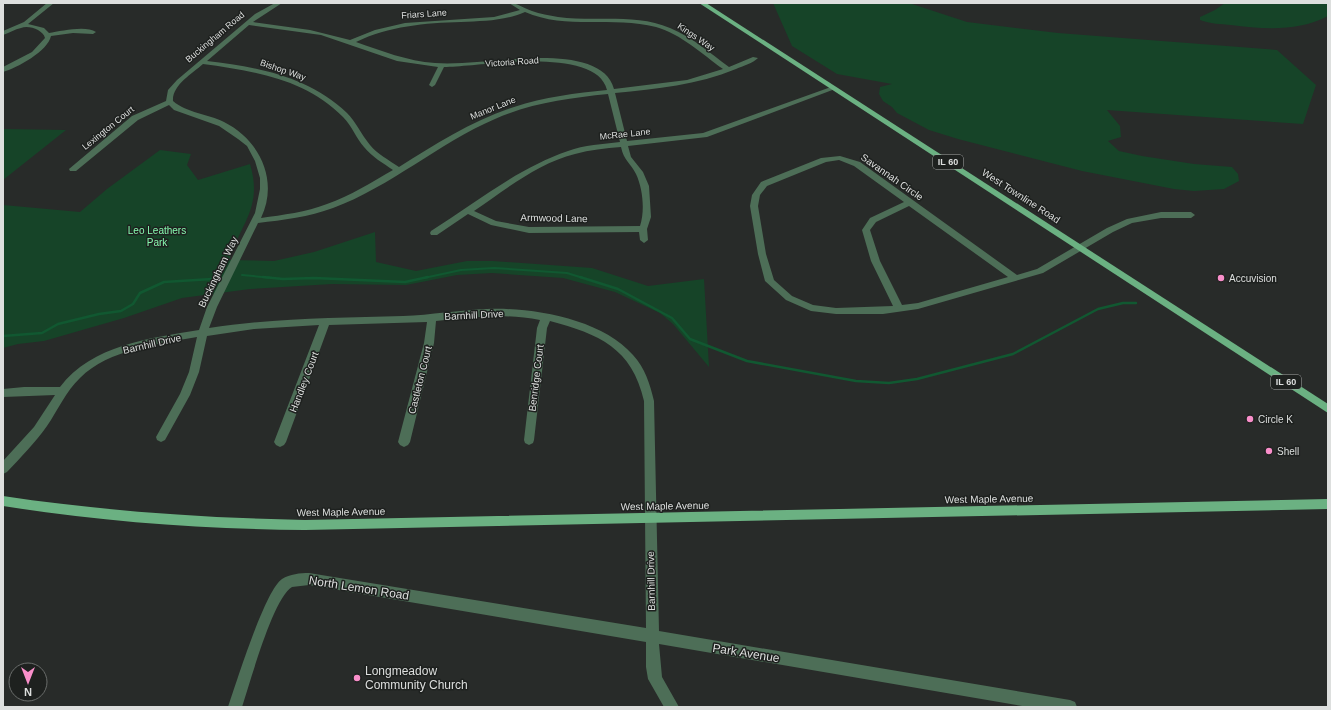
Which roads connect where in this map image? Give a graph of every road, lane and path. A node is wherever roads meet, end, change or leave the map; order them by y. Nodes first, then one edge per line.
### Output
1 (51, 3) edge
2 (279, 3) edge
3 (512, 3) edge
4 (702, 3) edge
5 (525, 10) junction
6 (247, 23) junction
7 (22, 25) junction
8 (93, 32) dead end
9 (3, 33) edge
10 (48, 34) junction
11 (351, 42) junction
12 (755, 58) dead end
13 (202, 62) junction
14 (442, 65) junction
15 (728, 69) junction
16 (3, 70) edge
17 (432, 85) dead end
18 (833, 88) junction
19 (610, 90) junction
20 (170, 102) junction
21 (622, 144) junction
22 (73, 169) dead end
23 (397, 169) junction
24 (910, 202) junction
25 (468, 211) junction
26 (1191, 216) dead end
27 (255, 221) junction
28 (643, 229) junction
29 (434, 233) dead end
30 (644, 240) dead end
31 (1080, 248) junction
32 (1015, 278) junction
33 (899, 309) junction
34 (546, 317) junction
35 (432, 318) junction
36 (325, 322) junction
37 (204, 333) junction
38 (61, 391) junction
39 (3, 393) edge
40 (1328, 409) edge
41 (161, 437) dead end
42 (529, 440) dead end
43 (280, 442) dead end
44 (404, 442) dead end
45 (3, 469) edge
46 (3, 501) edge
47 (1328, 504) edge
48 (650, 518) junction
49 (423, 598) joint
50 (652, 636) junction
51 (236, 707) edge
52 (672, 707) edge
53 (1070, 707) edge

1 - 7 street
2 - 6 street, Buckingham Road
3 - 5 street, Kings Way
4 - 18 main road, West Townline Road / IL 60
5 - 11 street, Friars Lane
5 - 15 street, Kings Way
6 - 11 street, Victoria Road
6 - 13 street, Buckingham Road
7 - 9 street
7 - 10 street
8 - 10 street
10 - 16 street
11 - 14 street, Victoria Road
12 - 15 street, Manor Lane
13 - 20 street, Buckingham Road
13 - 23 street, Bishop Way
14 - 17 street
14 - 19 street, Victoria Road
15 - 19 street, Manor Lane
18 - 21 street, McRae Lane
18 - 31 main road, West Townline Road / IL 60
19 - 21 street, Victoria Road
19 - 23 street, Manor Lane
20 - 22 street, Lexington Court
20 - 27 street
21 - 25 street, McRae Lane
21 - 28 street, Victoria Road
23 - 27 street, Manor Lane
24 - 32 street, Savannah Circle
24 - 33 street
24 - 33 street, Savannah Circle
25 - 28 street, Armwood Lane
25 - 29 street, McRae Lane
26 - 31 street, Savannah Circle
27 - 37 street, Buckingham Way
28 - 30 street, Victoria Road
31 - 32 street, Savannah Circle
31 - 40 main road, West Townline Road / IL 60
32 - 33 street, Savannah Circle
34 - 35 street, Barnhill Drive
34 - 42 street, Benridge Court
34 - 48 street, Barnhill Drive
35 - 36 street, Barnhill Drive
35 - 44 street, Castleton Court
36 - 37 street, Barnhill Drive
36 - 43 street, Handley Court
37 - 38 street, Barnhill Drive
37 - 41 street, Buckingham Way
38 - 39 street
38 - 45 street, Barnhill Drive
46 - 48 main road, West Maple Avenue
47 - 48 main road, West Maple Avenue
48 - 50 street, Barnhill Drive
49 - 50 street, Park Avenue
49 - 51 street, North Lemon Road
50 - 52 street, Barnhill Drive
50 - 53 street, Park Avenue

